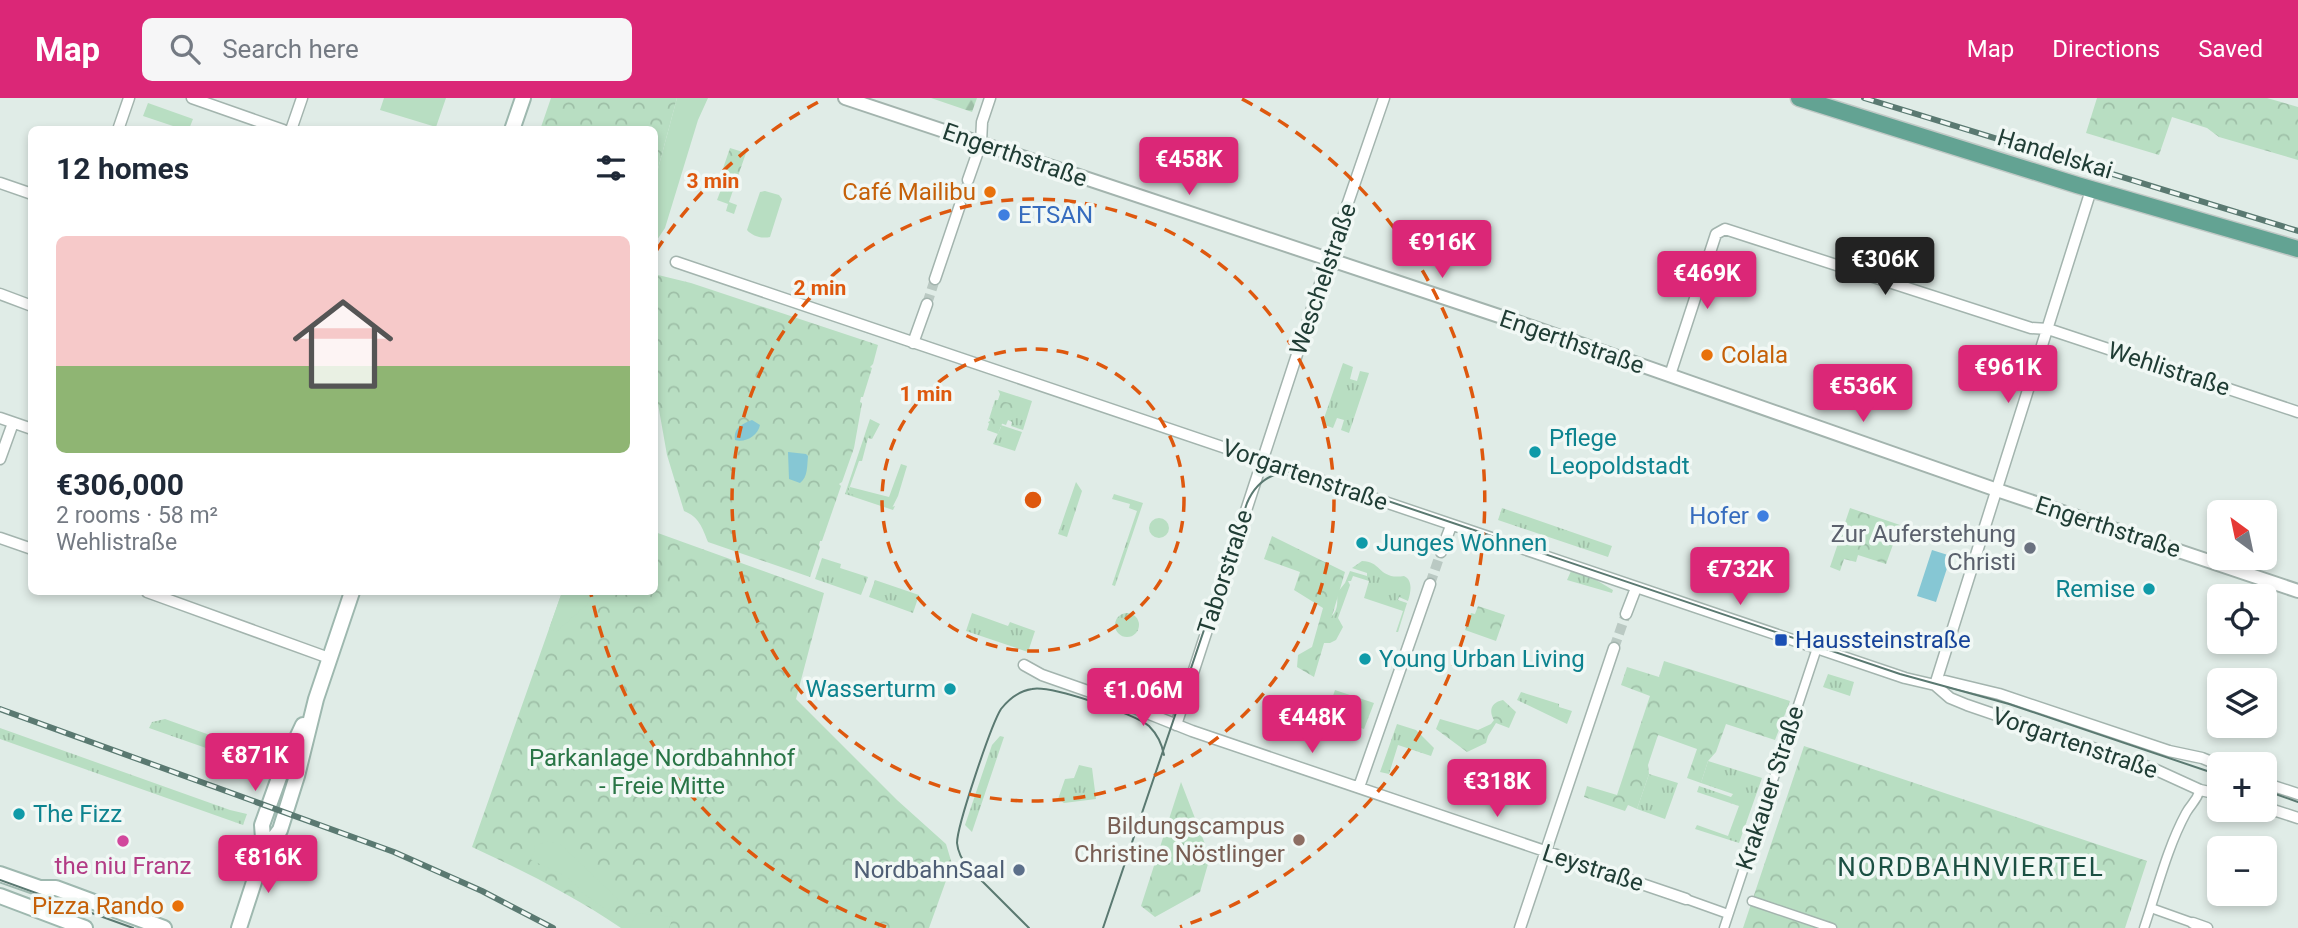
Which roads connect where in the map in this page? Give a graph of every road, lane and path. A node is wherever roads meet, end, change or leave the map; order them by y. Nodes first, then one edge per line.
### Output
1 (129, 98) edge
2 (192, 98) edge
3 (302, 98) edge
4 (523, 98) edge
5 (845, 98) edge
6 (990, 98) edge
7 (1384, 98) edge
8 (1799, 98) edge
9 (119, 126) edge
10 (272, 126) edge
11 (292, 126) edge
12 (513, 126) edge
13 (981, 143) junction
14 (968, 180) tunnel mouth
15 (0, 183) edge
16 (2091, 190) junction
17 (28, 193) edge
18 (960, 205) tunnel mouth
19 (2298, 249) edge
20 (1328, 261) junction
21 (676, 262) dead end
22 (935, 279) tunnel mouth
23 (0, 294) edge
24 (28, 304) edge
25 (927, 304) tunnel mouth
26 (2048, 328) junction
27 (913, 343) junction
28 (1670, 375) junction
29 (2298, 411) edge
30 (0, 418) edge
31 (13, 423) junction
32 (28, 428) edge
33 (0, 459) edge
34 (1262, 460) junction
35 (1997, 490) junction
36 (1451, 526) junction
37 (0, 538) edge
38 (28, 548) edge
39 (1441, 552) tunnel mouth
40 (1430, 584) tunnel mouth
41 (1636, 588) junction
42 (2298, 590) edge
43 (155, 595) edge
44 (351, 595) edge
45 (1626, 614) tunnel mouth
46 (1614, 648) tunnel mouth
47 (1817, 649) junction
48 (330, 658) junction
49 (1024, 665) dead end
50 (1935, 685) junction
51 (1176, 725) junction
52 (2207, 760) edge
53 (1359, 787) junction
54 (2277, 787) edge
55 (2200, 790) junction
56 (2207, 791) edge
57 (2298, 794) edge
58 (2277, 811) edge
59 (2298, 818) edge
60 (1545, 852) junction
61 (0, 874) edge
62 (0, 896) edge
63 (1686, 899) joint
64 (1752, 901) dead end
65 (2151, 908) junction
66 (1728, 914) junction
67 (2193, 923) joint
68 (85, 928) edge
69 (164, 928) edge
70 (239, 928) edge
71 (1520, 928) edge
72 (1724, 928) edge
73 (1832, 928) edge
74 (2144, 928) edge
75 (2207, 928) edge

1 - 9 street
2 - 10 street
3 - 11 street
4 - 12 main road
5 - 13 street, Engerthstraße
6 - 13 street
7 - 20 street, Weschelstraße
8 - 16 main road, Handelskai
13 - 14 street
13 - 20 street, Engerthstraße
15 - 17 street
16 - 19 main road, Handelskai
16 - 26 street
18 - 22 street
20 - 28 street, Engerthstraße
20 - 34 street, Weschelstraße
21 - 27 street, Vorgartenstraße
23 - 24 street
25 - 27 street
26 - 28 street, Wehlistraße
26 - 29 street, Wehlistraße
26 - 35 street
27 - 34 street, Vorgartenstraße
28 - 35 street, Engerthstraße
30 - 31 street
31 - 32 street
31 - 33 street
34 - 36 street, Vorgartenstraße
34 - 51 street, Taborstraße
35 - 42 street, Engerthstraße
35 - 50 street
36 - 39 street
36 - 41 street, Vorgartenstraße
37 - 38 street
40 - 53 street
41 - 45 street
41 - 47 street, Vorgartenstraße
43 - 48 street
44 - 48 main road
46 - 60 street
47 - 50 street, Vorgartenstraße
47 - 66 street, Krakauer Straße
48 - 70 main road
49 - 51 street, Leystraße
50 - 52 street, Vorgartenstraße
50 - 55 street, Vorgartenstraße
51 - 53 street, Leystraße
53 - 60 street, Leystraße
54 - 57 street
55 - 56 street, Vorgartenstraße
55 - 65 street
58 - 59 street
60 - 63 street, Leystraße
60 - 71 street
61 - 69 main road
62 - 68 main road
63 - 66 street, Leystraße
64 - 73 street
65 - 67 street
65 - 74 street
66 - 72 street, Krakauer Straße
67 - 75 street

